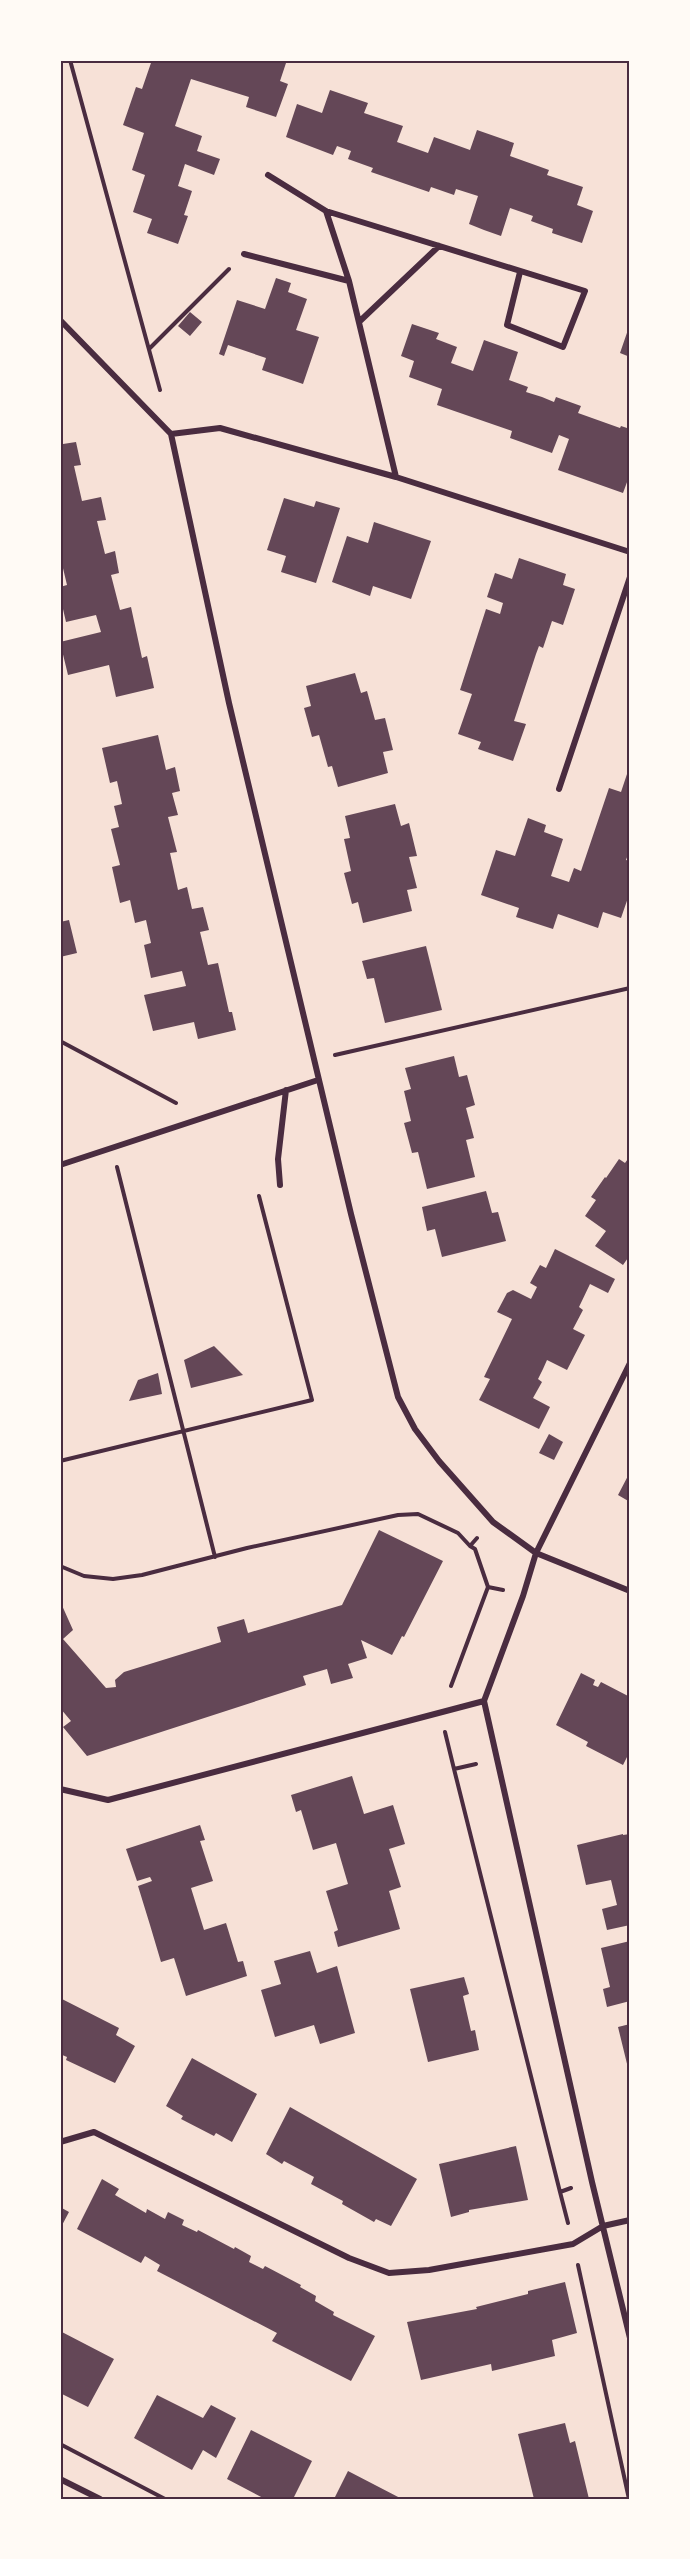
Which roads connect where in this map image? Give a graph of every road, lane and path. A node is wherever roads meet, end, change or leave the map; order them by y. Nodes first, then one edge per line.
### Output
1 (70, 60) edge
2 (268, 175) dead end
3 (326, 211) junction
4 (439, 246) junction
5 (244, 254) joint
6 (520, 272) junction
7 (349, 281) junction
8 (60, 320) edge
9 (360, 321) junction
10 (149, 349) junction
11 (160, 392) dead end
12 (171, 434) junction
13 (396, 477) junction
14 (630, 552) edge
15 (630, 577) edge
16 (559, 789) dead end
17 (630, 988) edge
18 (60, 1041) edge
19 (314, 1060) junction
20 (318, 1080) junction
21 (286, 1090) junction
22 (203, 1118) junction
23 (112, 1148) junction
24 (60, 1165) edge
25 (280, 1185) dead end
26 (257, 1190) dead end
27 (630, 1363) edge
28 (184, 1431) junction
29 (60, 1461) edge
30 (494, 1522) junction
31 (470, 1545) junction
32 (536, 1553) junction
33 (214, 1557) junction
34 (60, 1566) edge
35 (488, 1587) junction
36 (630, 1591) edge
37 (523, 1596) junction
38 (484, 1701) junction
39 (440, 1712) junction
40 (495, 1759) junction
41 (454, 1769) junction
42 (60, 1789) edge
43 (60, 2142) edge
44 (592, 2182) junction
45 (560, 2192) junction
46 (630, 2220) edge
47 (603, 2226) junction
48 (573, 2244) junction
49 (630, 2338) edge
50 (60, 2445) edge
51 (60, 2479) edge
52 (100, 2499) edge
53 (165, 2499) edge
54 (629, 2499) edge

1 - 10 path
2 - 3 street
3 - 4 street
3 - 7 street
4 - 6 street
4 - 9 street
5 - 7 street
5 - 10 path
6 - 6 street
7 - 9 street
8 - 12 street
9 - 13 street
10 - 11 path
12 - 13 street
12 - 19 street
13 - 14 street
15 - 16 street
17 - 19 path
18 - 22 path
19 - 20 street
20 - 21 street
20 - 30 street
21 - 22 street
21 - 25 street
22 - 23 street
23 - 24 street
23 - 28 path
26 - 28 path
27 - 32 street
28 - 29 path
28 - 33 path
30 - 31 path
30 - 32 street
31 - 33 path
31 - 35 path
32 - 36 street
32 - 37 street
33 - 34 path
35 - 37 path
35 - 39 path
37 - 38 street
38 - 39 street
38 - 40 street
39 - 41 path
39 - 42 street
40 - 41 path
40 - 44 street
41 - 45 path
43 - 48 street
44 - 45 path
44 - 47 street
45 - 48 path
46 - 47 street
47 - 48 street
47 - 49 street
48 - 54 path
50 - 53 path
51 - 52 street

